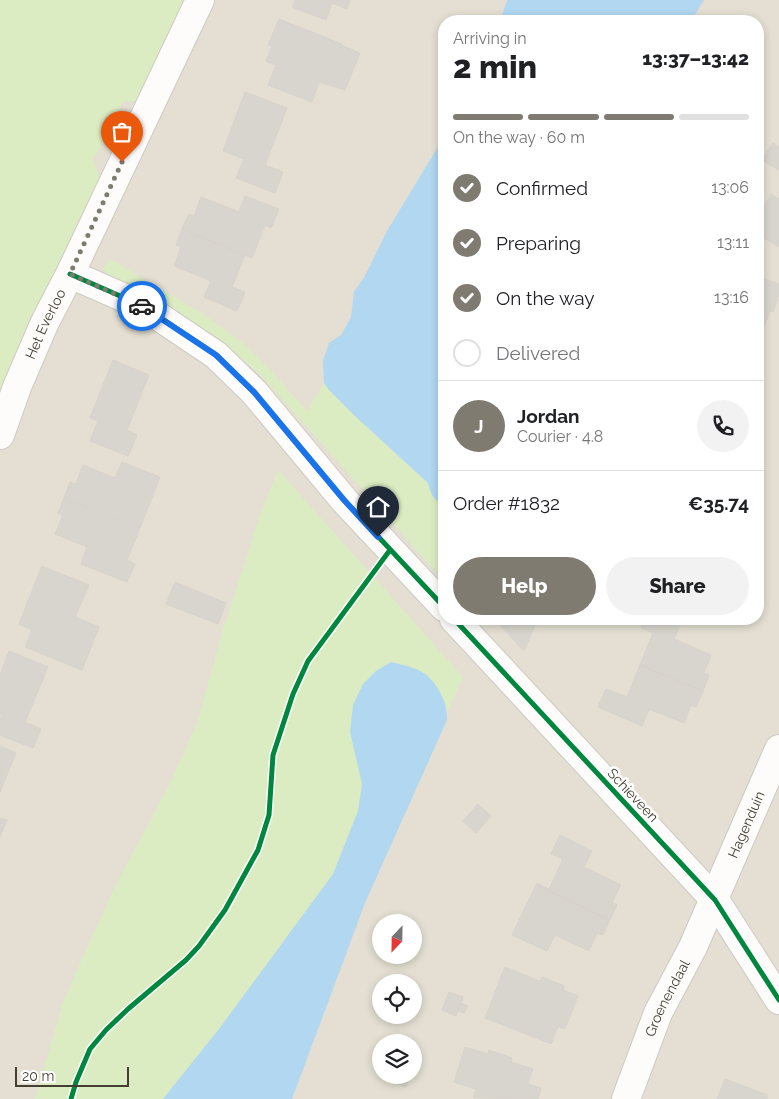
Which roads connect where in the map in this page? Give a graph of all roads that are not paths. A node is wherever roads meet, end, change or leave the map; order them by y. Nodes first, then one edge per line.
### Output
1 (200, 0) edge
2 (70, 274) junction
3 (0, 435) edge
4 (438, 601) edge
5 (460, 625) edge
6 (779, 749) edge
7 (715, 900) junction
8 (779, 1000) edge
9 (626, 1099) edge

1 - 2 street, Het Everloo
2 - 3 street, Het Everloo
2 - 4 street
5 - 7 street, Schieveen
6 - 7 street, Hagenduin
7 - 8 street, Schieveen
7 - 9 street, Groenendaal

